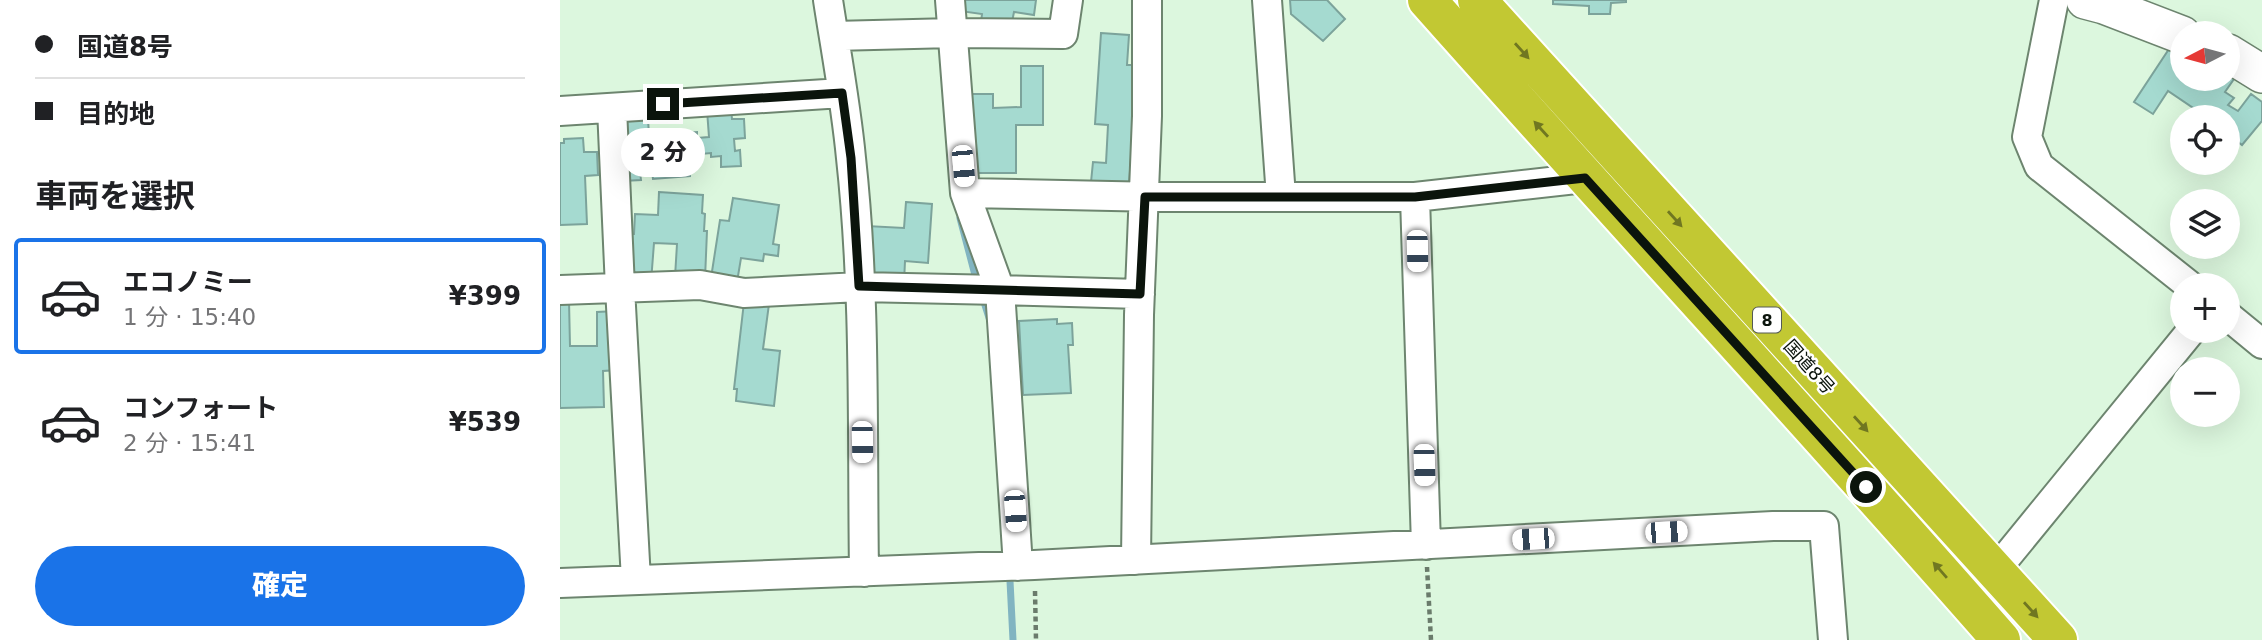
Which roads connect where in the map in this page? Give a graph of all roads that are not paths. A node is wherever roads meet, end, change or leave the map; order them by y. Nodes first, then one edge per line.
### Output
1 (828, 0) edge
2 (950, 0) edge
3 (1068, 0) edge
4 (1147, 0) edge
5 (1267, 0) edge
6 (1427, 0) edge
7 (1476, 0) edge
8 (2054, 0) edge
9 (2085, 0) edge
10 (2170, 30) edge
11 (953, 33) junction
12 (834, 36) junction
13 (2240, 60) edge
14 (2262, 74) edge
15 (842, 93) junction
16 (612, 108) junction
17 (560, 111) edge
18 (1585, 178) junction
19 (965, 192) junction
20 (1145, 197) junction
21 (1282, 197) junction
22 (1415, 197) junction
23 (2174, 273) edge
24 (859, 286) junction
25 (620, 288) junction
26 (560, 290) edge
27 (1000, 290) junction
28 (1140, 294) junction
29 (2240, 326) edge
30 (2181, 343) edge
31 (2262, 344) edge
32 (1426, 545) junction
33 (1136, 560) junction
34 (1026, 566) junction
35 (1995, 571) junction
36 (864, 572) junction
37 (636, 580) junction
38 (560, 583) edge
39 (1833, 640) edge
40 (2001, 640) edge
41 (2058, 640) edge

1 - 12 street
2 - 11 street
3 - 11 street
4 - 20 street
5 - 21 street
18 -> 6 highway, 8
7 -> 35 highway, 国道8号 / 8
8 - 23 street
9 - 10 street
11 - 12 street
11 - 19 street
12 - 15 street
13 - 14 street
15 - 16 street
15 - 24 street
16 - 17 street
16 - 25 street
18 - 22 street
40 -> 18 highway, 8
19 - 20 street
19 - 27 street
20 - 21 street
20 - 28 street
21 - 22 street
22 - 32 street
24 - 25 street
24 - 27 street
24 - 36 street
25 - 26 street
25 - 37 street
27 - 28 street
27 - 34 street
28 - 33 street
29 - 31 street
30 - 35 street
32 - 33 street
32 - 39 street
33 - 34 street
34 - 36 street
35 -> 41 highway, 国道8号 / 8
36 - 37 street
37 - 38 street

